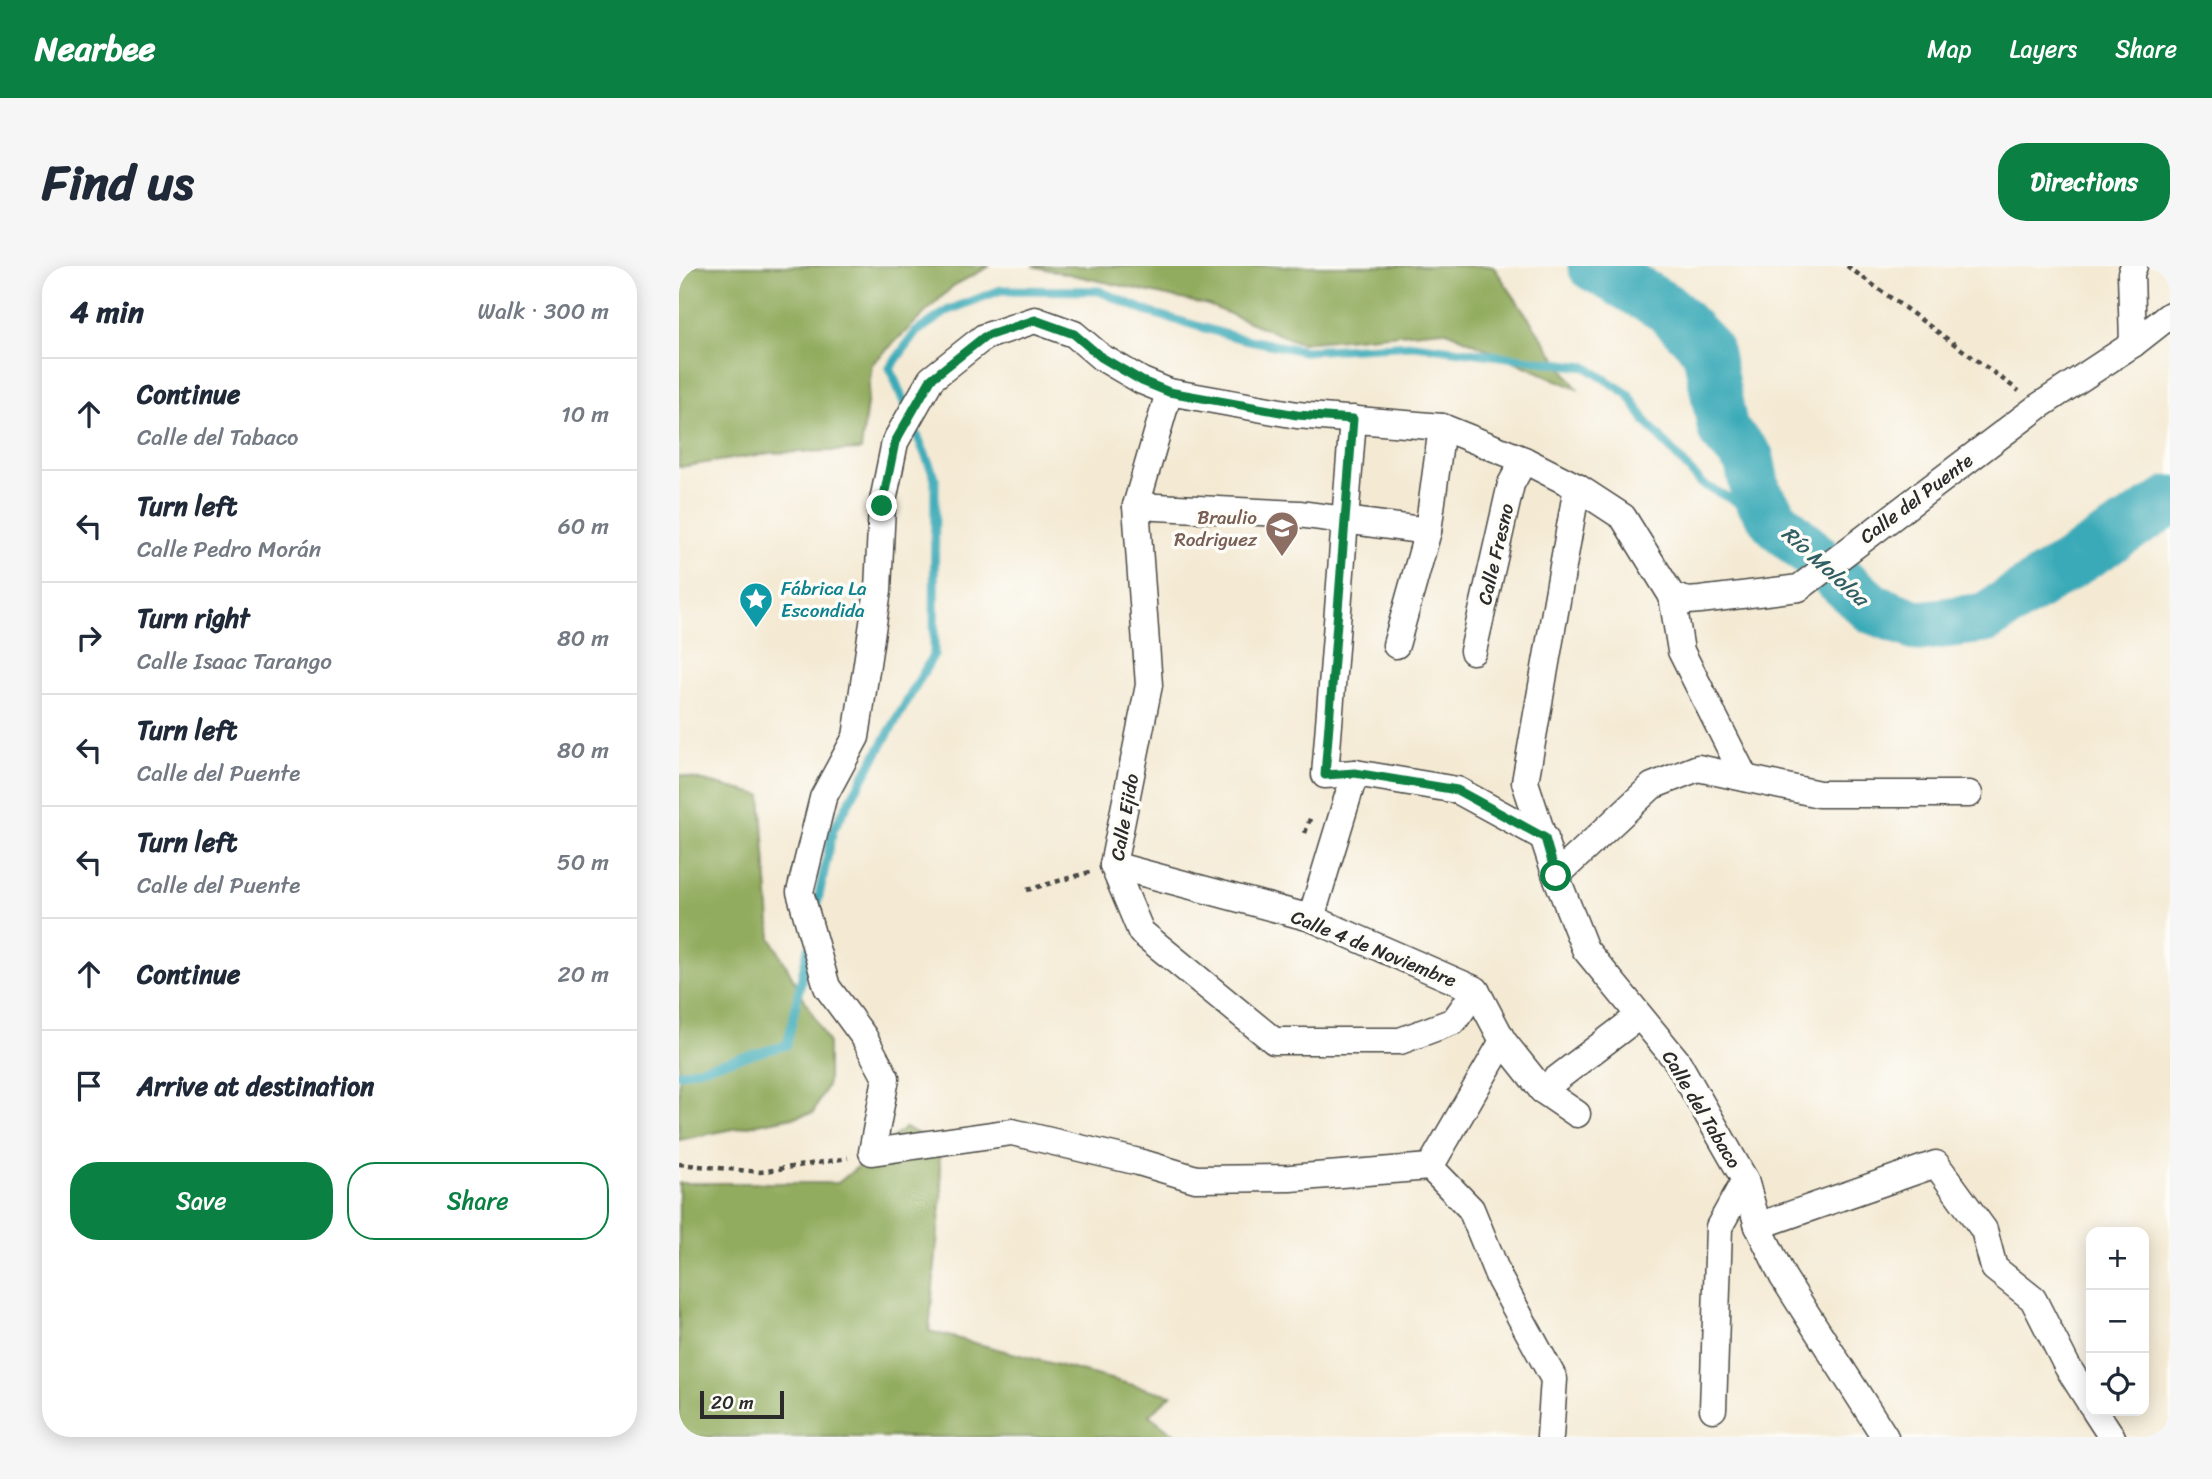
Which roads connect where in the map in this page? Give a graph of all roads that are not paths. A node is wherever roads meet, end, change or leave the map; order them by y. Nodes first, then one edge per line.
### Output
1 (2134, 266) edge
2 (2170, 315) edge
3 (2133, 344) junction
4 (1169, 392) junction
5 (1353, 419) junction
6 (1442, 427) junction
7 (1524, 460) junction
8 (1577, 487) junction
9 (1136, 506) junction
10 (1345, 520) junction
11 (1428, 531) junction
12 (1672, 596) junction
13 (1396, 645) dead end
14 (1473, 651) dead end
15 (1355, 773) junction
16 (1745, 778) junction
17 (1969, 794) dead end
18 (1545, 838) junction
19 (1113, 865) junction
20 (1556, 876) junction
21 (1311, 918) junction
22 (1476, 990) junction
23 (1639, 1016) junction
24 (1503, 1041) junction
25 (1542, 1090) junction
26 (1577, 1114) dead end
27 (1430, 1167) junction
28 (1745, 1180) junction
29 (1758, 1226) junction
30 (2086, 1396) edge
31 (1713, 1409) dead end
32 (2098, 1416) edge
33 (1551, 1437) edge
34 (1885, 1437) edge
35 (2112, 1437) edge

1 - 3 street
2 - 3 street, Calle del Puente
3 - 12 street, Calle del Puente
4 - 5 street
4 - 9 street, Calle Ejido
4 - 27 street
5 - 6 street
5 - 10 street
6 - 7 street
6 - 11 street
7 - 8 street
7 - 14 street, Calle Fresno
8 - 12 street
8 - 18 street, Calle del Tabaco
9 - 10 street
9 - 19 street, Calle Ejido
10 - 11 street
10 - 15 street
11 - 13 street
12 - 16 street
15 - 18 street
15 - 21 street
16 - 17 street
16 - 20 street
18 - 20 street, Calle del Tabaco
19 - 21 street, Calle 4 de Noviembre
19 - 22 street, Calle Ejido
20 - 23 street, Calle del Tabaco
21 - 22 street, Calle 4 de Noviembre
22 - 24 street, Calle 4 de Noviembre
23 - 25 street
23 - 28 street, Calle del Tabaco
24 - 25 street, Calle 4 de Noviembre
24 - 27 street
25 - 26 street, Calle 4 de Noviembre
27 - 33 street
28 - 29 street, Calle del Tabaco
28 - 31 street
29 - 30 street
29 - 34 street, Calle del Tabaco
32 - 35 street

